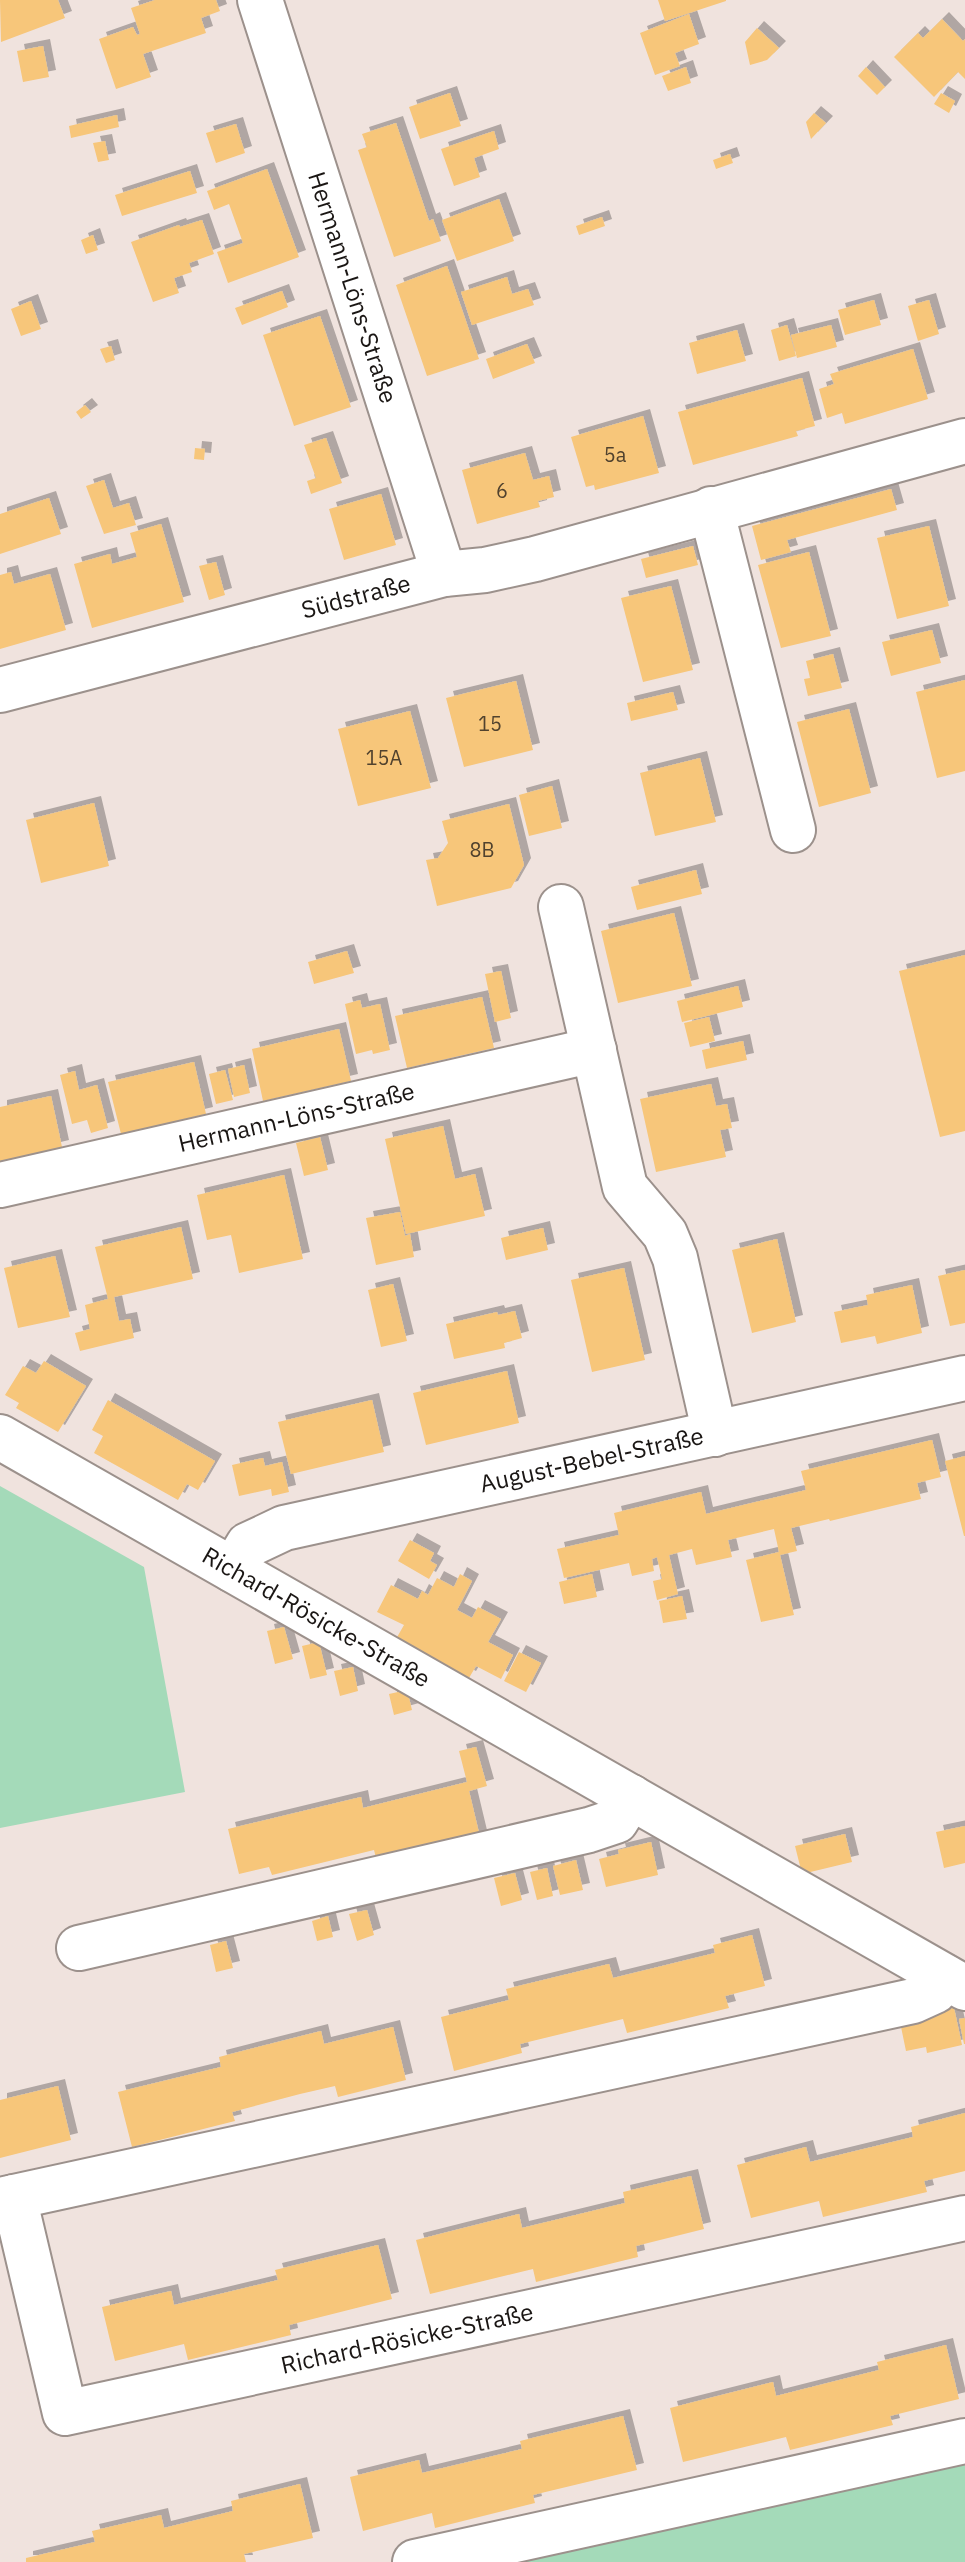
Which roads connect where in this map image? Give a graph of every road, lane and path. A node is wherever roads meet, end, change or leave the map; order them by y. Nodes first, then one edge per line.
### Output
1 (260, 0) edge
2 (965, 441) edge
3 (711, 509) junction
4 (444, 574) junction
5 (0, 690) edge
6 (793, 830) dead end
7 (561, 907) dead end
8 (594, 1050) junction
9 (0, 1185) edge
10 (965, 1378) edge
11 (715, 1434) junction
12 (0, 1437) edge
13 (233, 1570) junction
14 (631, 1797) junction
15 (79, 1948) dead end
16 (955, 1982) edge
17 (7, 2198) edge
18 (965, 2218) edge
19 (965, 2441) edge
20 (415, 2562) edge

1 - 4 street, Hermann-Löns-Straße
2 - 3 street, Südstraße
3 - 4 street, Südstraße
3 - 6 street
4 - 5 street, Südstraße
7 - 8 street
8 - 9 street, Hermann-Löns-Straße
8 - 11 street
10 - 11 street, August-Bebel-Straße
11 - 13 street, August-Bebel-Straße
12 - 13 street, Richard-Rösicke-Straße
13 - 14 street, Richard-Rösicke-Straße
14 - 15 street
14 - 16 street, Richard-Rösicke-Straße
16 - 17 street, Richard-Rösicke-Straße
17 - 18 street, Richard-Rösicke-Straße
19 - 20 street

